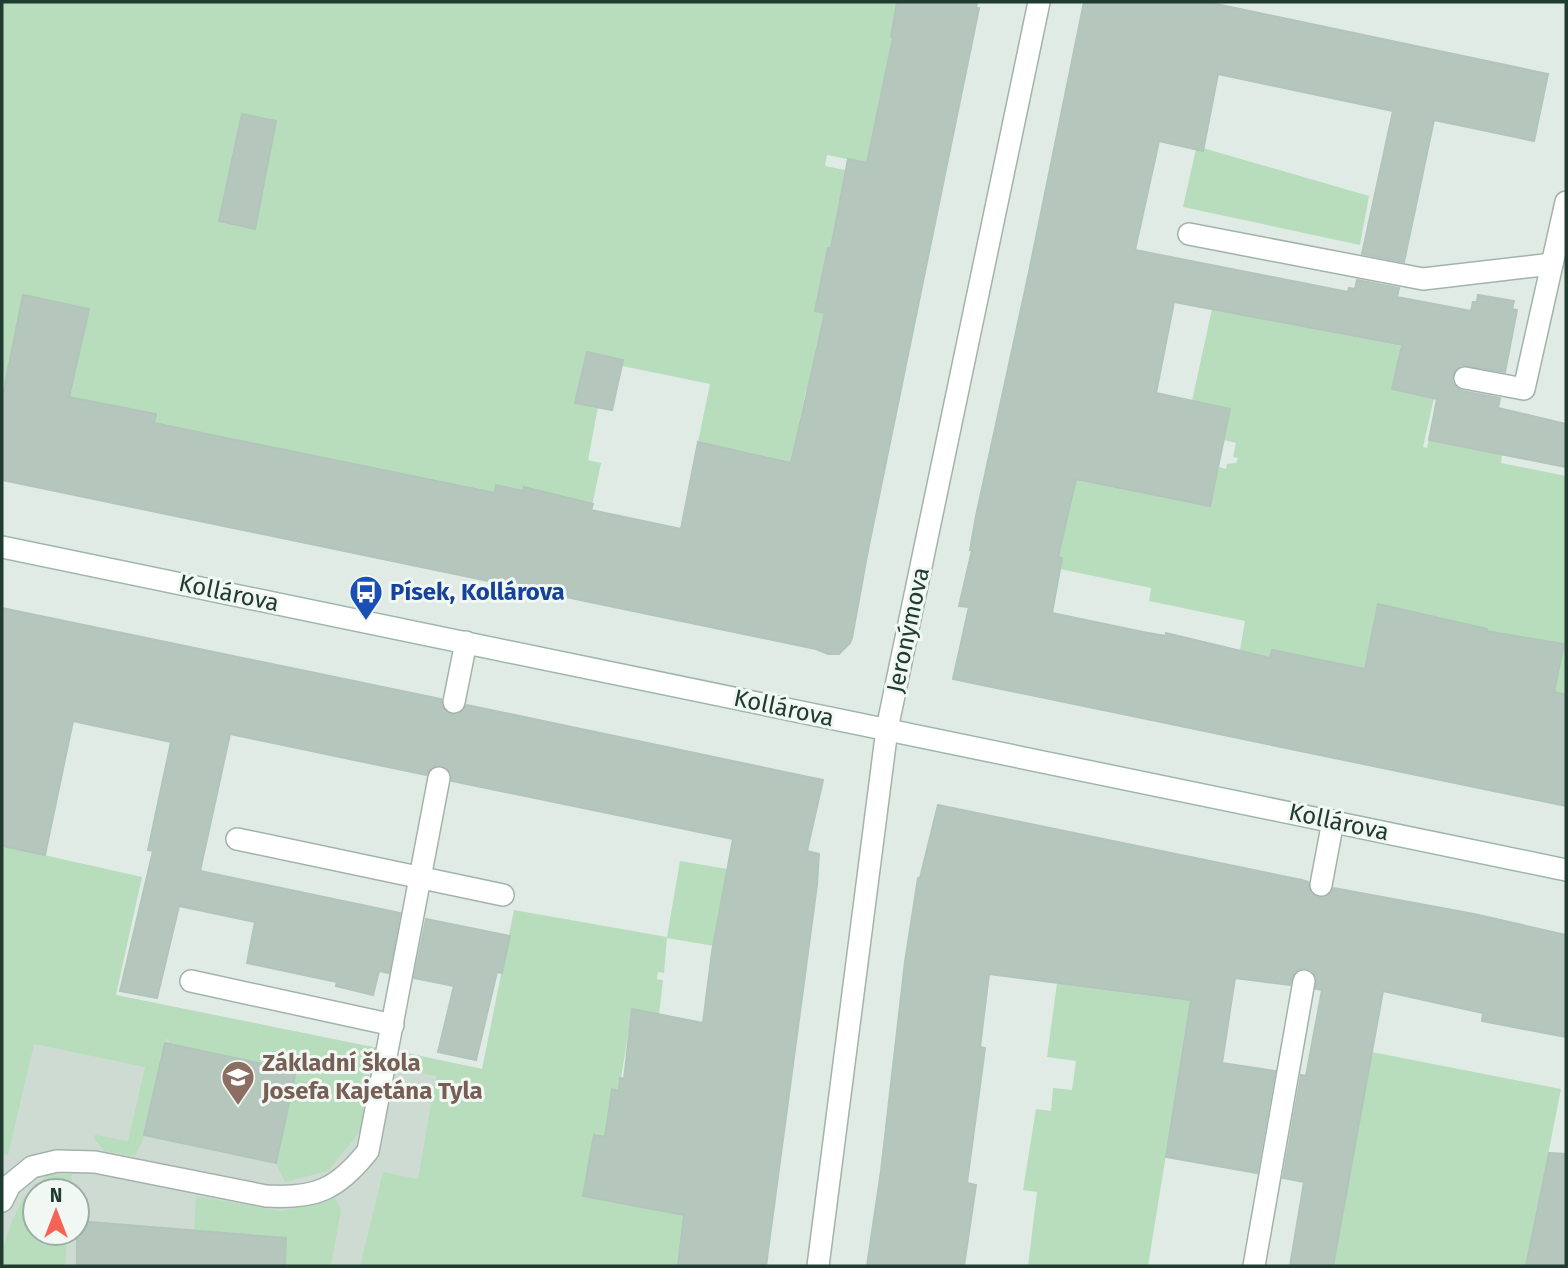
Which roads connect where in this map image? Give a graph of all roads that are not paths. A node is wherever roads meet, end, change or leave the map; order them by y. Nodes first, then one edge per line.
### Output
1 (1039, 2) edge
2 (1566, 202) edge
3 (1189, 234) dead end
4 (1552, 264) junction
5 (1465, 378) dead end
6 (2, 547) edge
7 (466, 642) junction
8 (454, 702) dead end
9 (887, 729) junction
10 (439, 778) dead end
11 (1333, 821) junction
12 (237, 839) dead end
13 (1566, 870) edge
14 (421, 878) junction
15 (1321, 885) dead end
16 (503, 895) dead end
17 (191, 981) dead end
18 (1304, 981) dead end
19 (393, 1025) junction
20 (2, 1201) edge
21 (818, 1266) edge
22 (1254, 1266) edge

1 - 9 main road, Jeronýmova
2 - 4 main road
3 - 4 main road
4 - 5 main road
6 - 7 main road, Kollárova
7 - 8 main road
7 - 9 main road, Kollárova
9 - 11 main road, Kollárova
9 - 21 main road, Jeronýmova
10 - 14 main road
11 - 13 main road, Kollárova
11 - 15 main road
12 - 14 main road
14 - 16 main road
14 - 19 main road
17 - 19 main road
18 - 22 main road
19 - 20 main road

